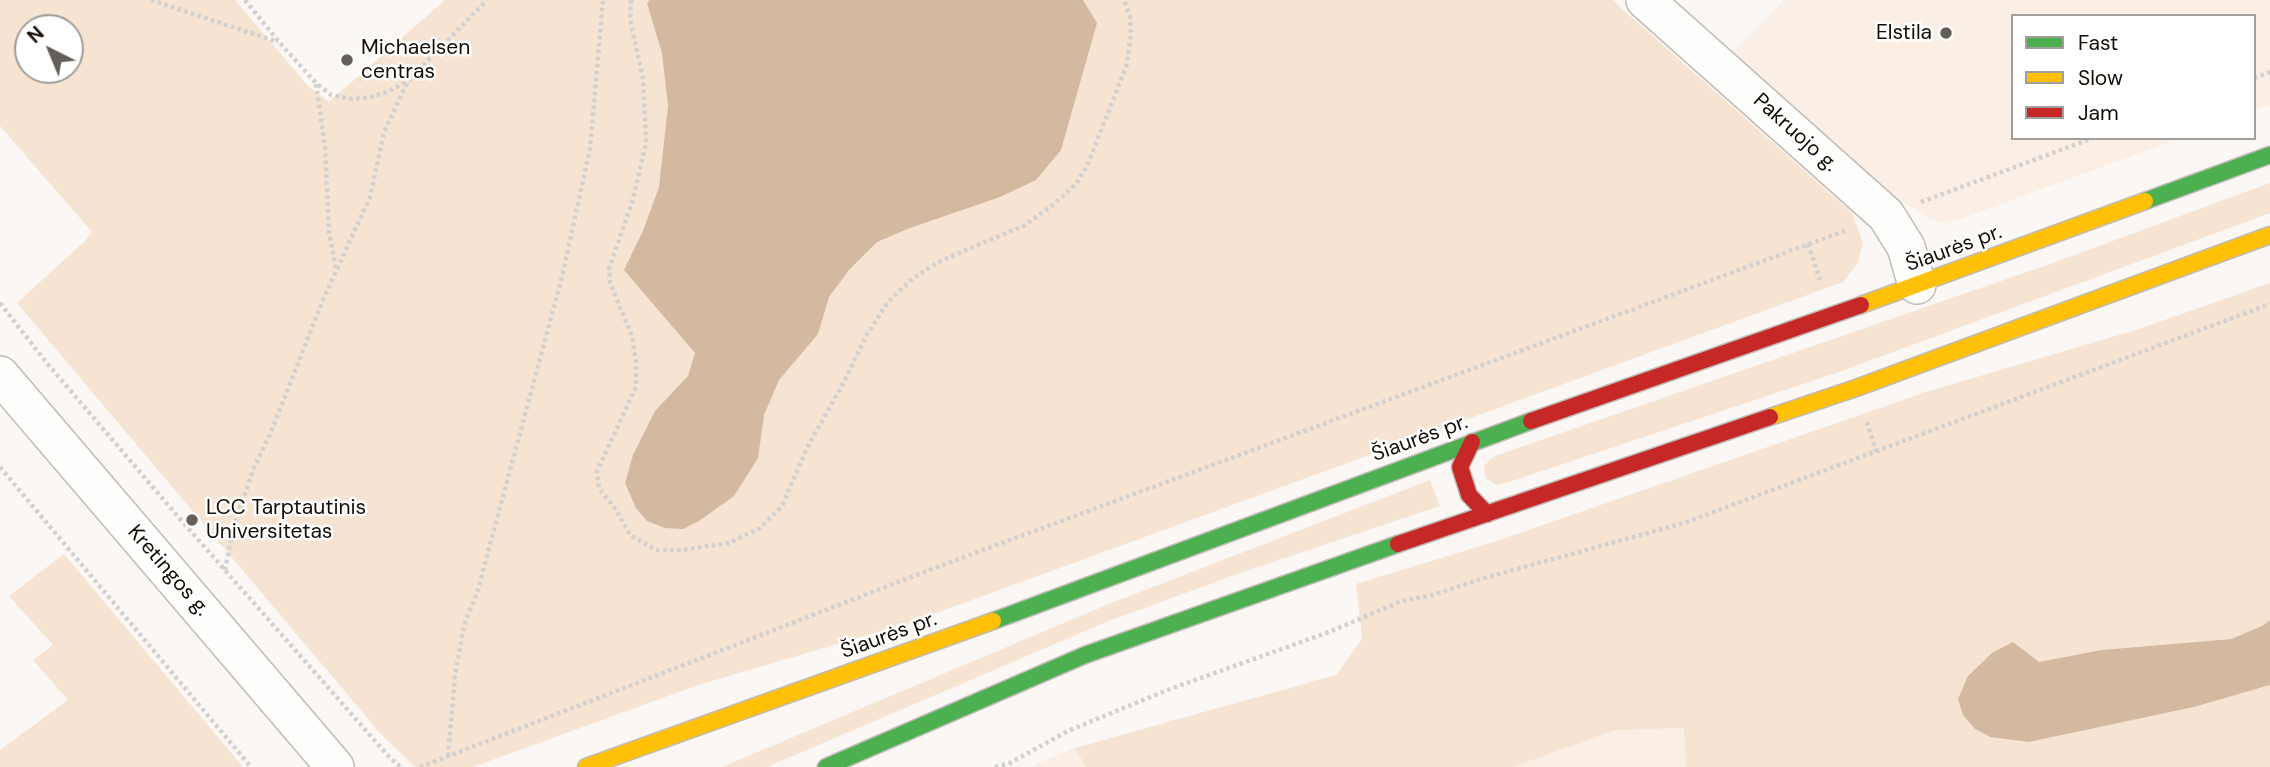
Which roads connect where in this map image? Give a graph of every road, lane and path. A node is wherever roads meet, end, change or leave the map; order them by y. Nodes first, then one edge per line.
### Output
1 (151, 0) edge
2 (245, 0) edge
3 (487, 0) edge
4 (603, 0) edge
5 (631, 0) edge
6 (1124, 0) edge
7 (1664, 6) edge
8 (279, 42) junction
9 (408, 81) junction
10 (316, 83) junction
11 (2088, 140) edge
12 (2270, 155) edge
13 (1886, 215) junction
14 (2270, 235) edge
15 (337, 270) junction
16 (1917, 285) junction
17 (0, 303) edge
18 (2270, 304) edge
19 (0, 375) edge
20 (1472, 442) junction
21 (0, 467) edge
22 (1487, 514) junction
23 (225, 570) junction
24 (448, 756) junction
25 (251, 767) edge
26 (335, 767) edge
27 (401, 767) edge
28 (420, 767) edge
29 (586, 767) edge
30 (826, 767) edge
31 (995, 767) edge

1 - 8 path
2 - 8 path
3 - 9 path
4 - 24 path
5 - 6 path
7 - 13 street, Pakruojo g.
8 - 10 path
9 - 10 path
9 - 15 path
10 - 15 path
11 - 13 path
12 - 16 main road, Šiaurės pr.
13 - 16 street, Pakruojo g.
13 - 24 path
14 - 22 main road
15 - 23 path
16 - 20 main road, Šiaurės pr.
17 - 23 path
18 - 31 path
19 - 26 street, Kretingos g.
20 - 22 main road
20 - 29 main road, Šiaurės pr.
21 - 25 path
22 - 30 main road
23 - 27 path
24 - 28 path

